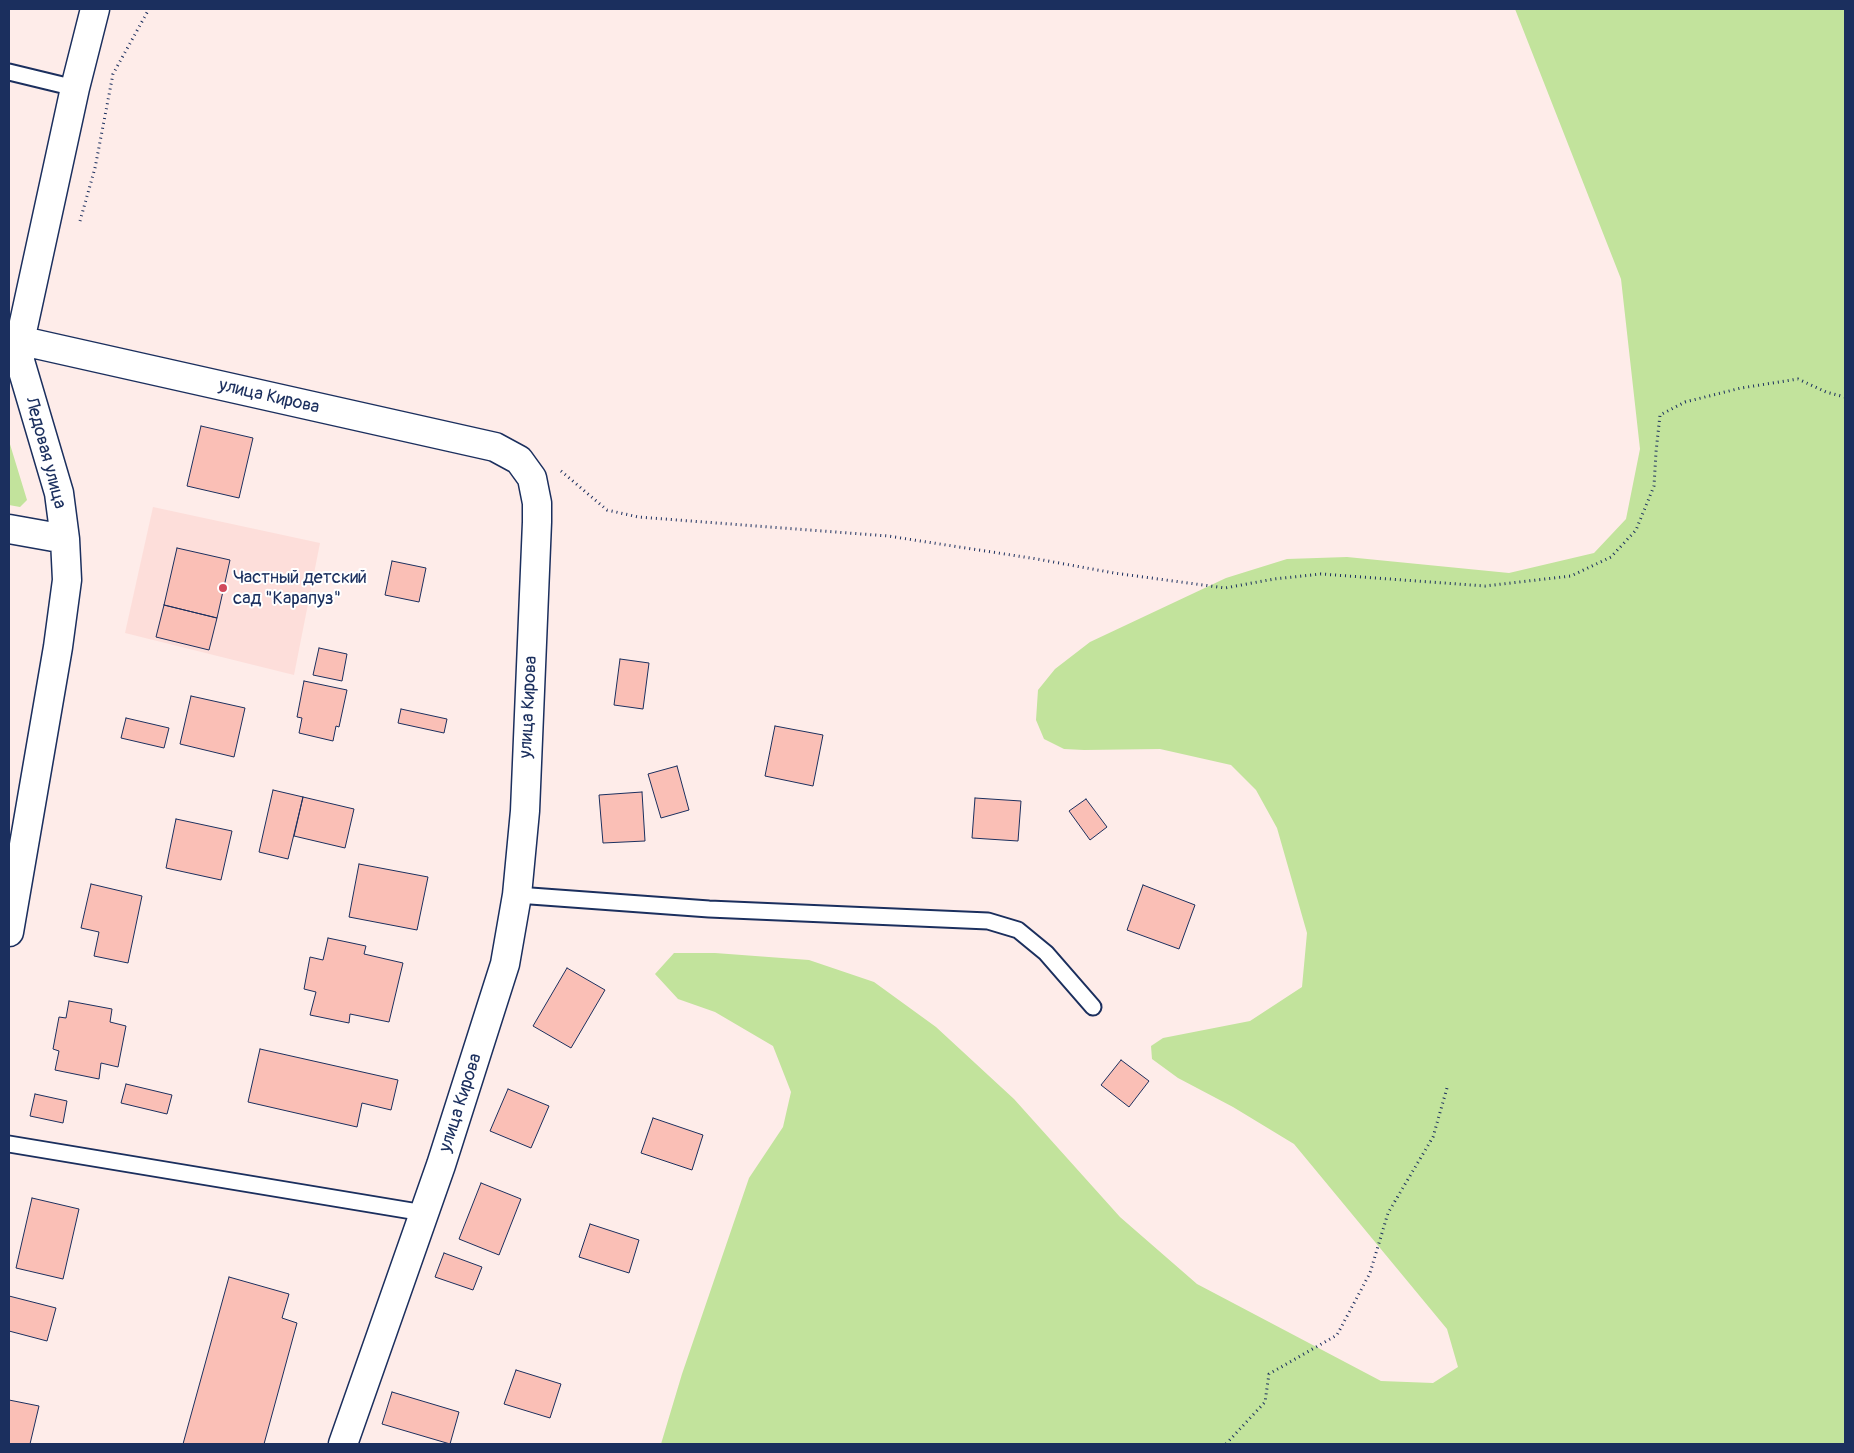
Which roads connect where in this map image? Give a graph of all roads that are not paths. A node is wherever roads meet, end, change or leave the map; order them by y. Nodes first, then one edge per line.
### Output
1 (95, 9) edge
2 (9, 72) edge
3 (75, 88) junction
4 (14, 339) edge
5 (9, 529) edge
6 (65, 539) junction
7 (17, 829) edge
8 (517, 895) junction
9 (9, 932) edge
10 (1093, 1007) dead end
11 (9, 1144) edge
12 (424, 1213) junction
13 (343, 1444) edge

1 - 3 street, Ледовая улица
2 - 3 lane
3 - 4 street, Ледовая улица
4 - 6 street, Ледовая улица
4 - 8 street, улица Кирова
5 - 6 street
6 - 7 street, Ледовая улица
7 - 9 street, Ледовая улица
8 - 10 lane
8 - 12 street, улица Кирова
11 - 12 lane
12 - 13 street, улица Кирова

